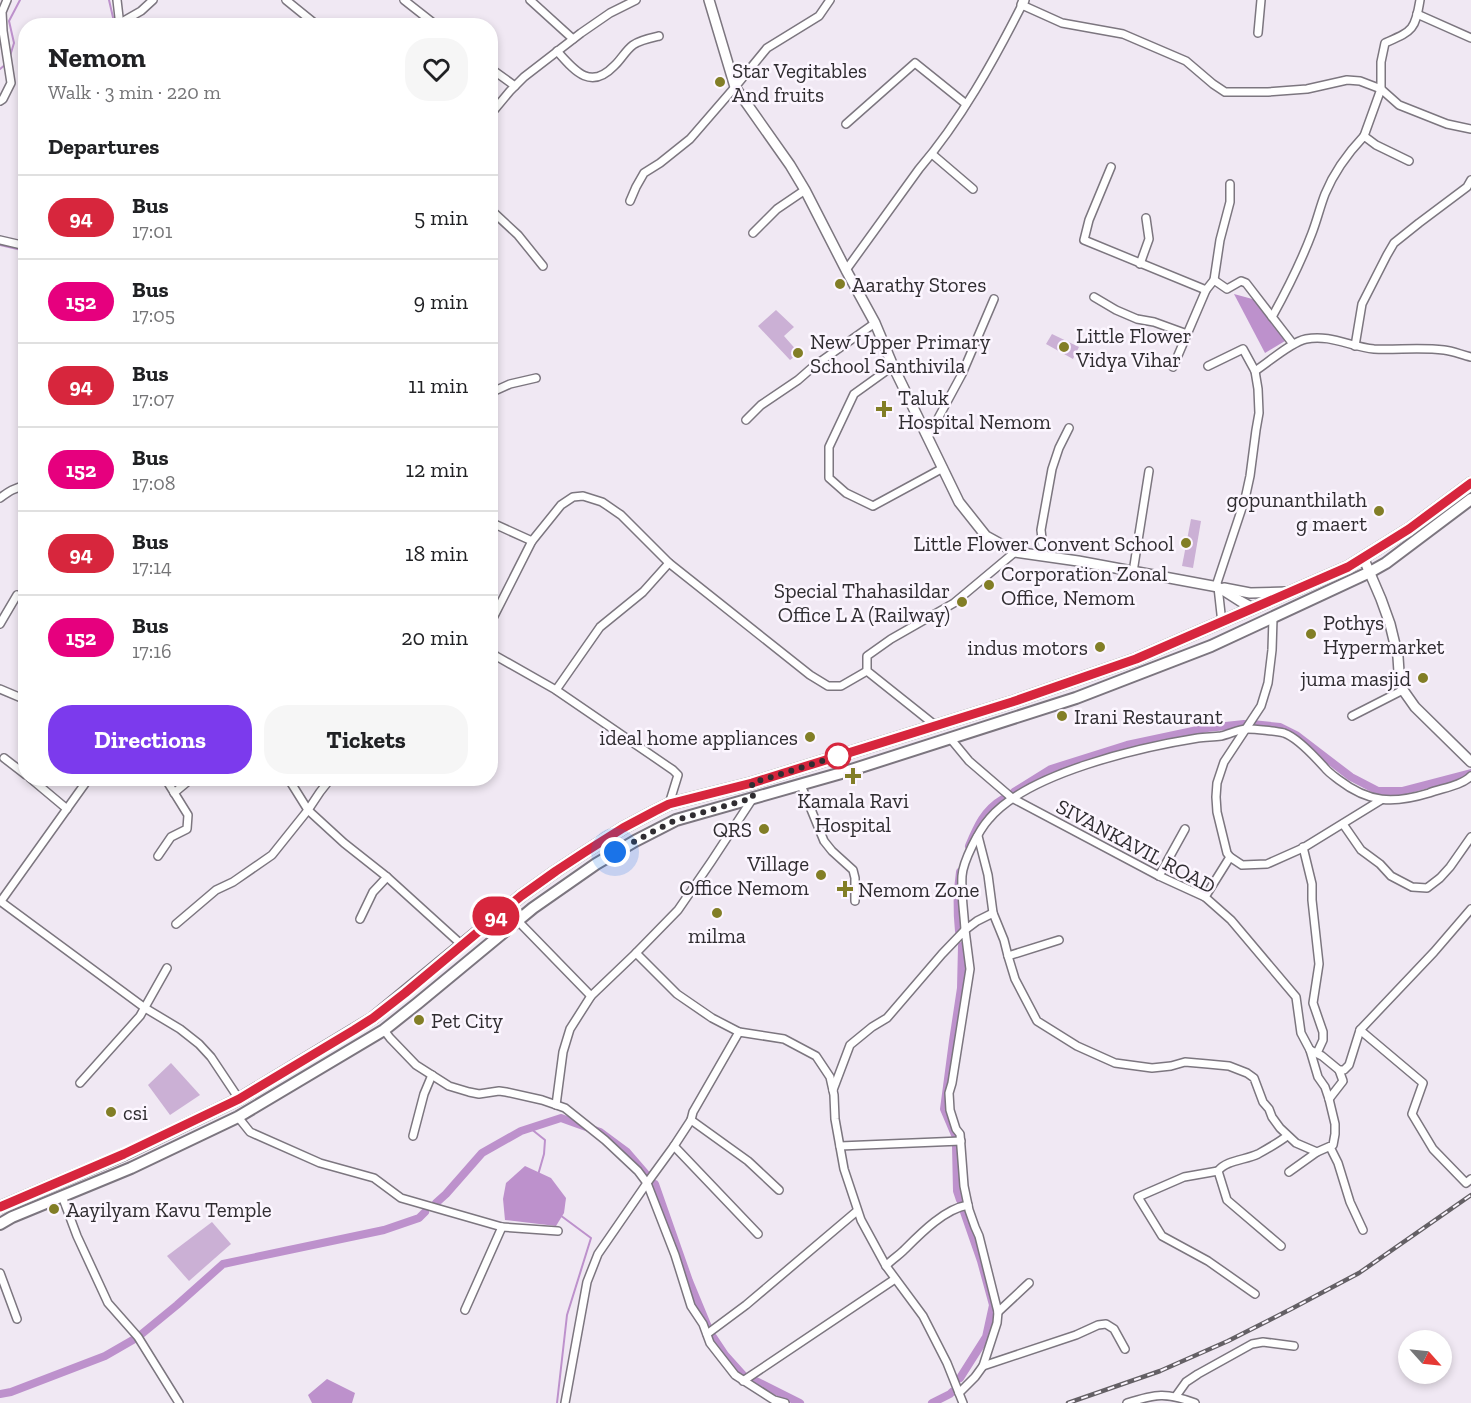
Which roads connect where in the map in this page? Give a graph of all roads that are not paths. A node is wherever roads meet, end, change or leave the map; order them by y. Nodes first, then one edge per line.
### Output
1 (7, 0) edge
2 (117, 0) edge
3 (153, 0) edge
4 (286, 0) edge
5 (404, 0) edge
6 (530, 0) edge
7 (636, 0) edge
8 (709, 0) edge
9 (830, 0) edge
10 (1262, 0) edge
11 (1420, 0) edge
12 (1023, 2) edge
13 (1417, 14) junction
14 (119, 18) edge
15 (130, 18) edge
16 (308, 18) edge
17 (426, 18) edge
18 (1258, 33) dead end
19 (659, 36) dead end
20 (1471, 38) edge
21 (573, 39) junction
22 (557, 51) junction
23 (498, 74) edge
24 (515, 86) junction
25 (735, 87) junction
26 (1381, 89) junction
27 (0, 101) edge
28 (966, 104) junction
29 (498, 106) edge
30 (846, 124) dead end
31 (1471, 129) edge
32 (1364, 136) junction
33 (932, 154) junction
34 (1409, 160) dead end
35 (1111, 167) dead end
36 (1471, 180) edge
37 (1230, 184) dead end
38 (973, 189) dead end
39 (805, 190) junction
40 (630, 201) dead end
41 (498, 216) edge
42 (1146, 218) dead end
43 (753, 233) dead end
44 (0, 240) edge
45 (18, 244) edge
46 (1140, 264) junction
47 (543, 266) dead end
48 (846, 270) junction
49 (1214, 280) junction
50 (1206, 290) junction
51 (1094, 297) dead end
52 (994, 299) dead end
53 (1272, 317) junction
54 (875, 323) junction
55 (1187, 334) junction
56 (1293, 344) junction
57 (1355, 346) junction
58 (1471, 357) edge
59 (893, 366) junction
60 (1208, 366) dead end
61 (1173, 367) dead end
62 (1256, 371) junction
63 (536, 378) dead end
64 (498, 389) edge
65 (746, 420) dead end
66 (1069, 429) dead end
67 (928, 437) junction
68 (943, 468) junction
69 (1149, 471) dead end
70 (1471, 483) edge
71 (18, 487) edge
72 (0, 498) edge
73 (1471, 499) edge
74 (498, 526) edge
75 (532, 541) junction
76 (1015, 552) junction
77 (1044, 556) junction
78 (1364, 557) junction
79 (669, 563) junction
80 (1133, 572) junction
81 (1370, 572) junction
82 (1217, 587) junction
83 (1293, 592) junction
84 (17, 595) dead end
85 (498, 608) edge
86 (1253, 608) junction
87 (1273, 618) junction
88 (1222, 623) junction
89 (1262, 623) junction
90 (0, 624) edge
91 (498, 658) edge
92 (867, 671) junction
93 (0, 689) edge
94 (556, 690) junction
95 (1403, 690) junction
96 (18, 697) edge
97 (1352, 716) dead end
98 (936, 726) junction
99 (1246, 729) junction
100 (950, 738) junction
101 (4, 758) dead end
102 (1471, 762) edge
103 (18, 769) edge
104 (1471, 776) edge
105 (752, 783) junction
106 (801, 785) junction
107 (40, 786) edge
108 (83, 786) edge
109 (170, 786) edge
110 (182, 786) edge
111 (293, 786) edge
112 (325, 786) edge
113 (174, 793) junction
114 (753, 798) junction
115 (1012, 798) junction
116 (1381, 800) junction
117 (669, 804) junction
118 (67, 809) junction
119 (308, 810) junction
120 (1343, 824) junction
121 (1185, 829) dead end
122 (978, 836) junction
123 (1471, 837) edge
124 (1303, 847) junction
125 (158, 856) dead end
126 (1230, 857) junction
127 (1160, 876) junction
128 (387, 877) junction
129 (1205, 897) junction
130 (0, 901) edge
131 (855, 901) dead end
132 (1471, 909) edge
133 (993, 913) junction
134 (360, 919) dead end
135 (517, 920) junction
136 (176, 924) dead end
137 (965, 930) junction
138 (1059, 940) dead end
139 (462, 945) junction
140 (636, 953) junction
141 (1008, 956) junction
142 (167, 968) dead end
143 (591, 996) junction
144 (145, 1008) junction
145 (384, 1030) junction
146 (1360, 1030) junction
147 (740, 1032) junction
148 (1314, 1052) junction
149 (1339, 1070) junction
150 (432, 1075) junction
151 (80, 1083) dead end
152 (833, 1090) junction
153 (239, 1099) junction
154 (1329, 1099) junction
155 (556, 1105) junction
156 (238, 1117) junction
157 (691, 1120) junction
158 (413, 1136) dead end
159 (1287, 1136) junction
160 (962, 1141) junction
161 (674, 1146) junction
162 (840, 1146) junction
163 (1330, 1146) junction
164 (1317, 1152) junction
165 (1218, 1171) junction
166 (1289, 1172) dead end
167 (1471, 1179) edge
168 (647, 1183) junction
169 (779, 1190) dead end
170 (62, 1196) junction
171 (969, 1206) junction
172 (0, 1207) edge
173 (857, 1211) junction
174 (0, 1224) edge
175 (502, 1227) junction
176 (1363, 1230) dead end
177 (558, 1231) dead end
178 (758, 1234) dead end
179 (1281, 1246) dead end
180 (886, 1266) junction
181 (0, 1274) edge
182 (895, 1279) junction
183 (1029, 1283) dead end
184 (1254, 1294) dead end
185 (465, 1310) dead end
186 (998, 1312) junction
187 (17, 1319) dead end
188 (707, 1334) junction
189 (1294, 1346) dead end
190 (1125, 1349) dead end
191 (983, 1366) junction
192 (743, 1381) junction
193 (959, 1393) junction
194 (1176, 1396) junction
195 (179, 1403) edge
196 (565, 1403) edge
197 (785, 1403) edge
198 (963, 1403) edge
199 (1127, 1403) edge
200 (1195, 1403) edge

1 - 27 street
2 - 14 street
3 - 15 street
4 - 16 street
5 - 17 street
6 - 21 street
7 - 21 street
8 - 25 street
9 - 25 street
10 - 18 street
11 - 13 street
12 - 26 street
12 - 28 street
13 - 20 street
13 - 26 street
19 - 22 street
21 - 22 street
22 - 24 street
23 - 24 street
24 - 29 street
25 - 39 street
25 - 40 street
26 - 31 street
26 - 32 street
28 - 30 street
28 - 33 street
32 - 34 street
32 - 53 street
33 - 38 street
33 - 48 street
35 - 46 street
36 - 57 street
37 - 49 street
39 - 43 street
39 - 48 street
41 - 47 street
42 - 46 street
44 - 45 street
46 - 50 street
48 - 54 street
49 - 50 street
49 - 53 street
50 - 55 street
51 - 55 street
52 - 67 street
53 - 56 street
54 - 59 street
54 - 65 street
55 - 61 street
56 - 57 street
56 - 62 street
57 - 58 street
59 - 67 street
59 - 68 street
60 - 62 street
62 - 82 street
63 - 64 street
66 - 77 street
67 - 68 street
68 - 76 street
69 - 80 street
70 - 78 main road
71 - 72 street
73 - 81 main road
74 - 75 street
75 - 79 street
75 - 85 street
76 - 77 street
76 - 92 street
77 - 80 street
78 - 81 street
78 - 83 main road
79 - 92 street
79 - 94 street
80 - 82 street
81 - 87 main road
81 - 95 street
82 - 83 street
82 - 86 street
82 - 88 street
83 - 86 main road
84 - 90 street
86 - 88 main road
86 - 89 main road
87 - 89 main road
87 - 99 street
88 - 98 main road
89 - 100 main road
91 - 94 street
92 - 98 street
93 - 96 street
94 - 117 street
95 - 97 street
95 - 102 street
98 - 105 main road
99 - 115 street
99 - 116 street
99 - 126 street
100 - 106 main road
100 - 115 street, SIVANKAVIL ROAD
101 - 103 street
104 - 116 street
105 - 114 main road
105 - 117 main road
106 - 114 main road
106 - 131 street
107 - 118 street
108 - 118 street
109 - 113 street
110 - 113 street
111 - 119 street
112 - 119 street
113 - 125 street
114 - 135 main road
114 - 140 street
115 - 122 street
115 - 127 street, SIVANKAVIL ROAD
116 - 120 street
117 - 139 main road
118 - 130 street
119 - 128 street
119 - 136 street
120 - 123 street
120 - 124 street
121 - 127 street
122 - 133 street
122 - 137 street
124 - 126 street
124 - 148 street
126 - 129 street
127 - 129 street, SIVANKAVIL ROAD
128 - 134 street
128 - 139 street
129 - 148 street, SIVANKAVIL ROAD
130 - 144 street
132 - 146 street
133 - 137 street
133 - 141 street
135 - 143 street
135 - 145 main road
137 - 152 street
137 - 160 street
138 - 141 street
139 - 153 main road
140 - 143 street
140 - 147 street
141 - 159 street
142 - 144 street
143 - 155 street
144 - 151 street
144 - 153 street
145 - 150 street
145 - 156 main road
146 - 149 street
146 - 167 street
147 - 152 street
147 - 157 street
148 - 149 street
148 - 154 street, SIVANKAVIL ROAD
149 - 154 street
150 - 155 street
150 - 158 street
152 - 162 street
153 - 172 main road
154 - 163 street, SIVANKAVIL ROAD
155 - 168 street
156 - 170 main road
156 - 175 street
157 - 161 street
157 - 169 street
159 - 164 street
159 - 165 street
160 - 162 street
160 - 171 street
161 - 168 street
161 - 178 street
162 - 173 street
163 - 164 street
163 - 176 street
164 - 166 street
165 - 179 street
165 - 184 street
168 - 188 street
168 - 196 street
170 - 174 main road
170 - 195 street
171 - 180 street
171 - 186 street
173 - 180 street
173 - 188 street
175 - 177 street
175 - 185 street
180 - 182 street
181 - 187 street
182 - 192 street
182 - 193 street
183 - 186 street
186 - 191 street
188 - 192 street
189 - 194 street
190 - 191 street
191 - 193 street
192 - 197 street
193 - 198 street
194 - 199 street
194 - 200 street

